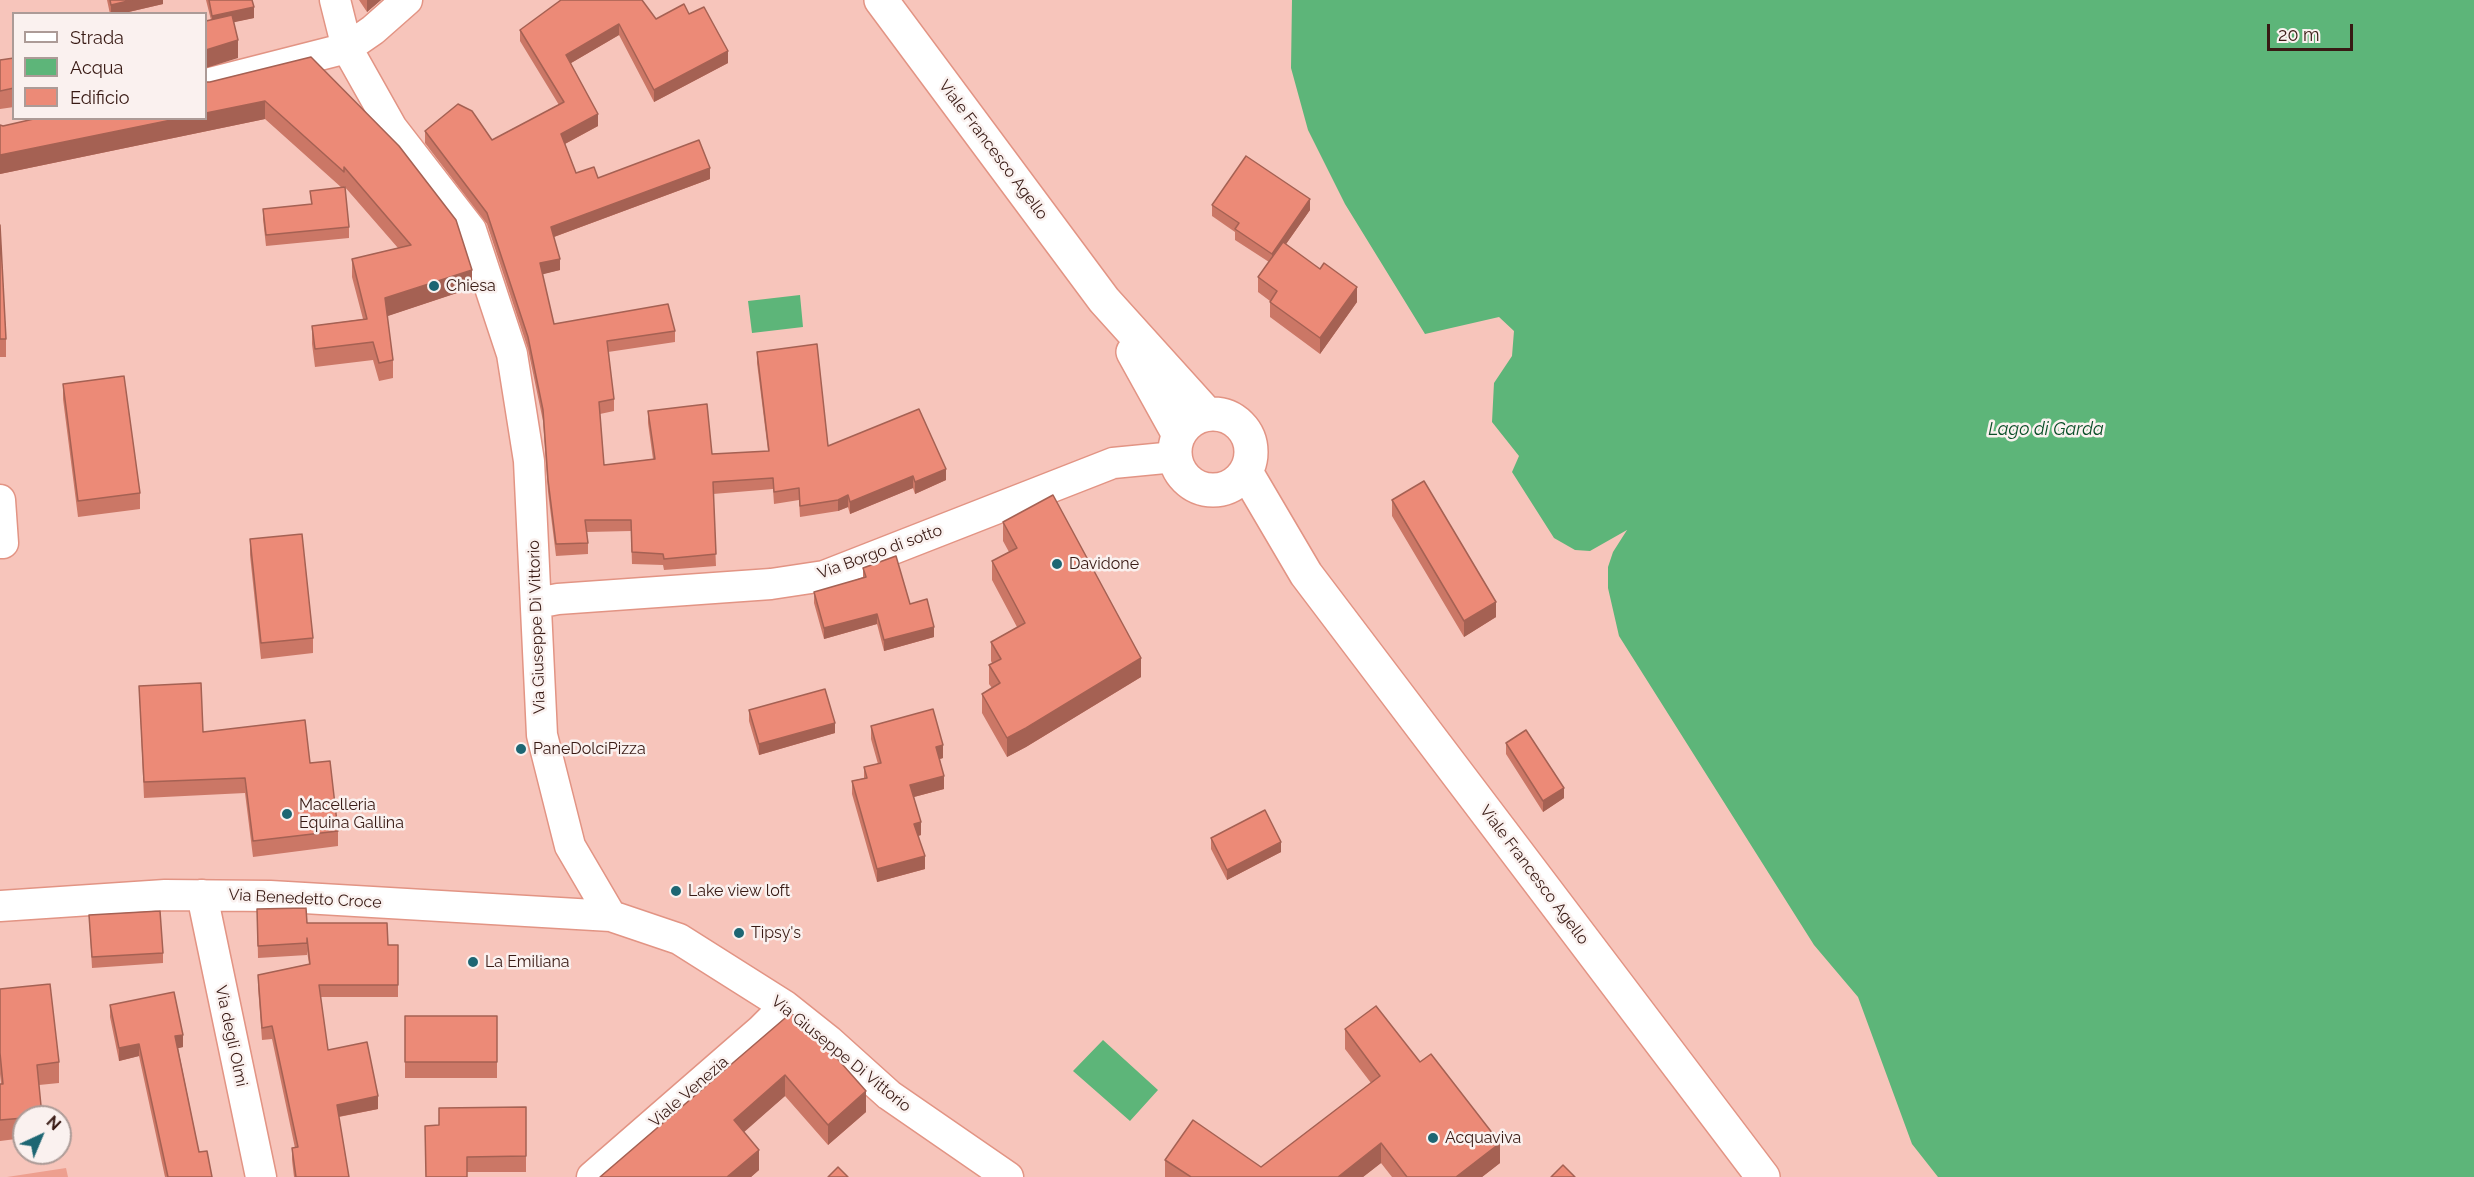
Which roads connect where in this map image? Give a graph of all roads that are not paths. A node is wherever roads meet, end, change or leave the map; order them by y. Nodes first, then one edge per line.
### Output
1 (335, 0) edge
2 (407, 0) edge
3 (881, 0) edge
4 (347, 48) junction
5 (207, 84) edge
6 (1104, 300) junction
7 (1207, 414) junction
8 (1177, 446) junction
9 (1234, 481) junction
10 (0, 500) edge
11 (0, 543) edge
12 (537, 603) junction
13 (202, 895) junction
14 (0, 906) edge
15 (611, 916) junction
16 (785, 1006) junction
17 (261, 1177) edge
18 (592, 1177) edge
19 (1008, 1177) edge
20 (1763, 1177) edge

1 - 4 street, Via Giuseppe Di Vittorio
2 - 4 street
3 - 6 main road, Viale Francesco Agello
4 - 5 street
4 - 12 street, Via Giuseppe Di Vittorio
6 - 7 main road, Viale Francesco Agello
6 - 8 main road, Viale Francesco Agello
7 - 8 main road
7 - 9 main road
8 - 9 main road, Viale Francesco Agello
8 - 12 street, Via Borgo di sotto
9 - 20 main road, Viale Francesco Agello
10 - 11 street
12 - 15 street, Via Giuseppe Di Vittorio
13 - 14 street, Via Benedetto Croce
13 - 15 street, Via Benedetto Croce
13 - 17 street, Via degli Olmi
15 - 16 street, Via Giuseppe Di Vittorio
16 - 18 street, Viale Venezia
16 - 19 street, Via Giuseppe Di Vittorio

